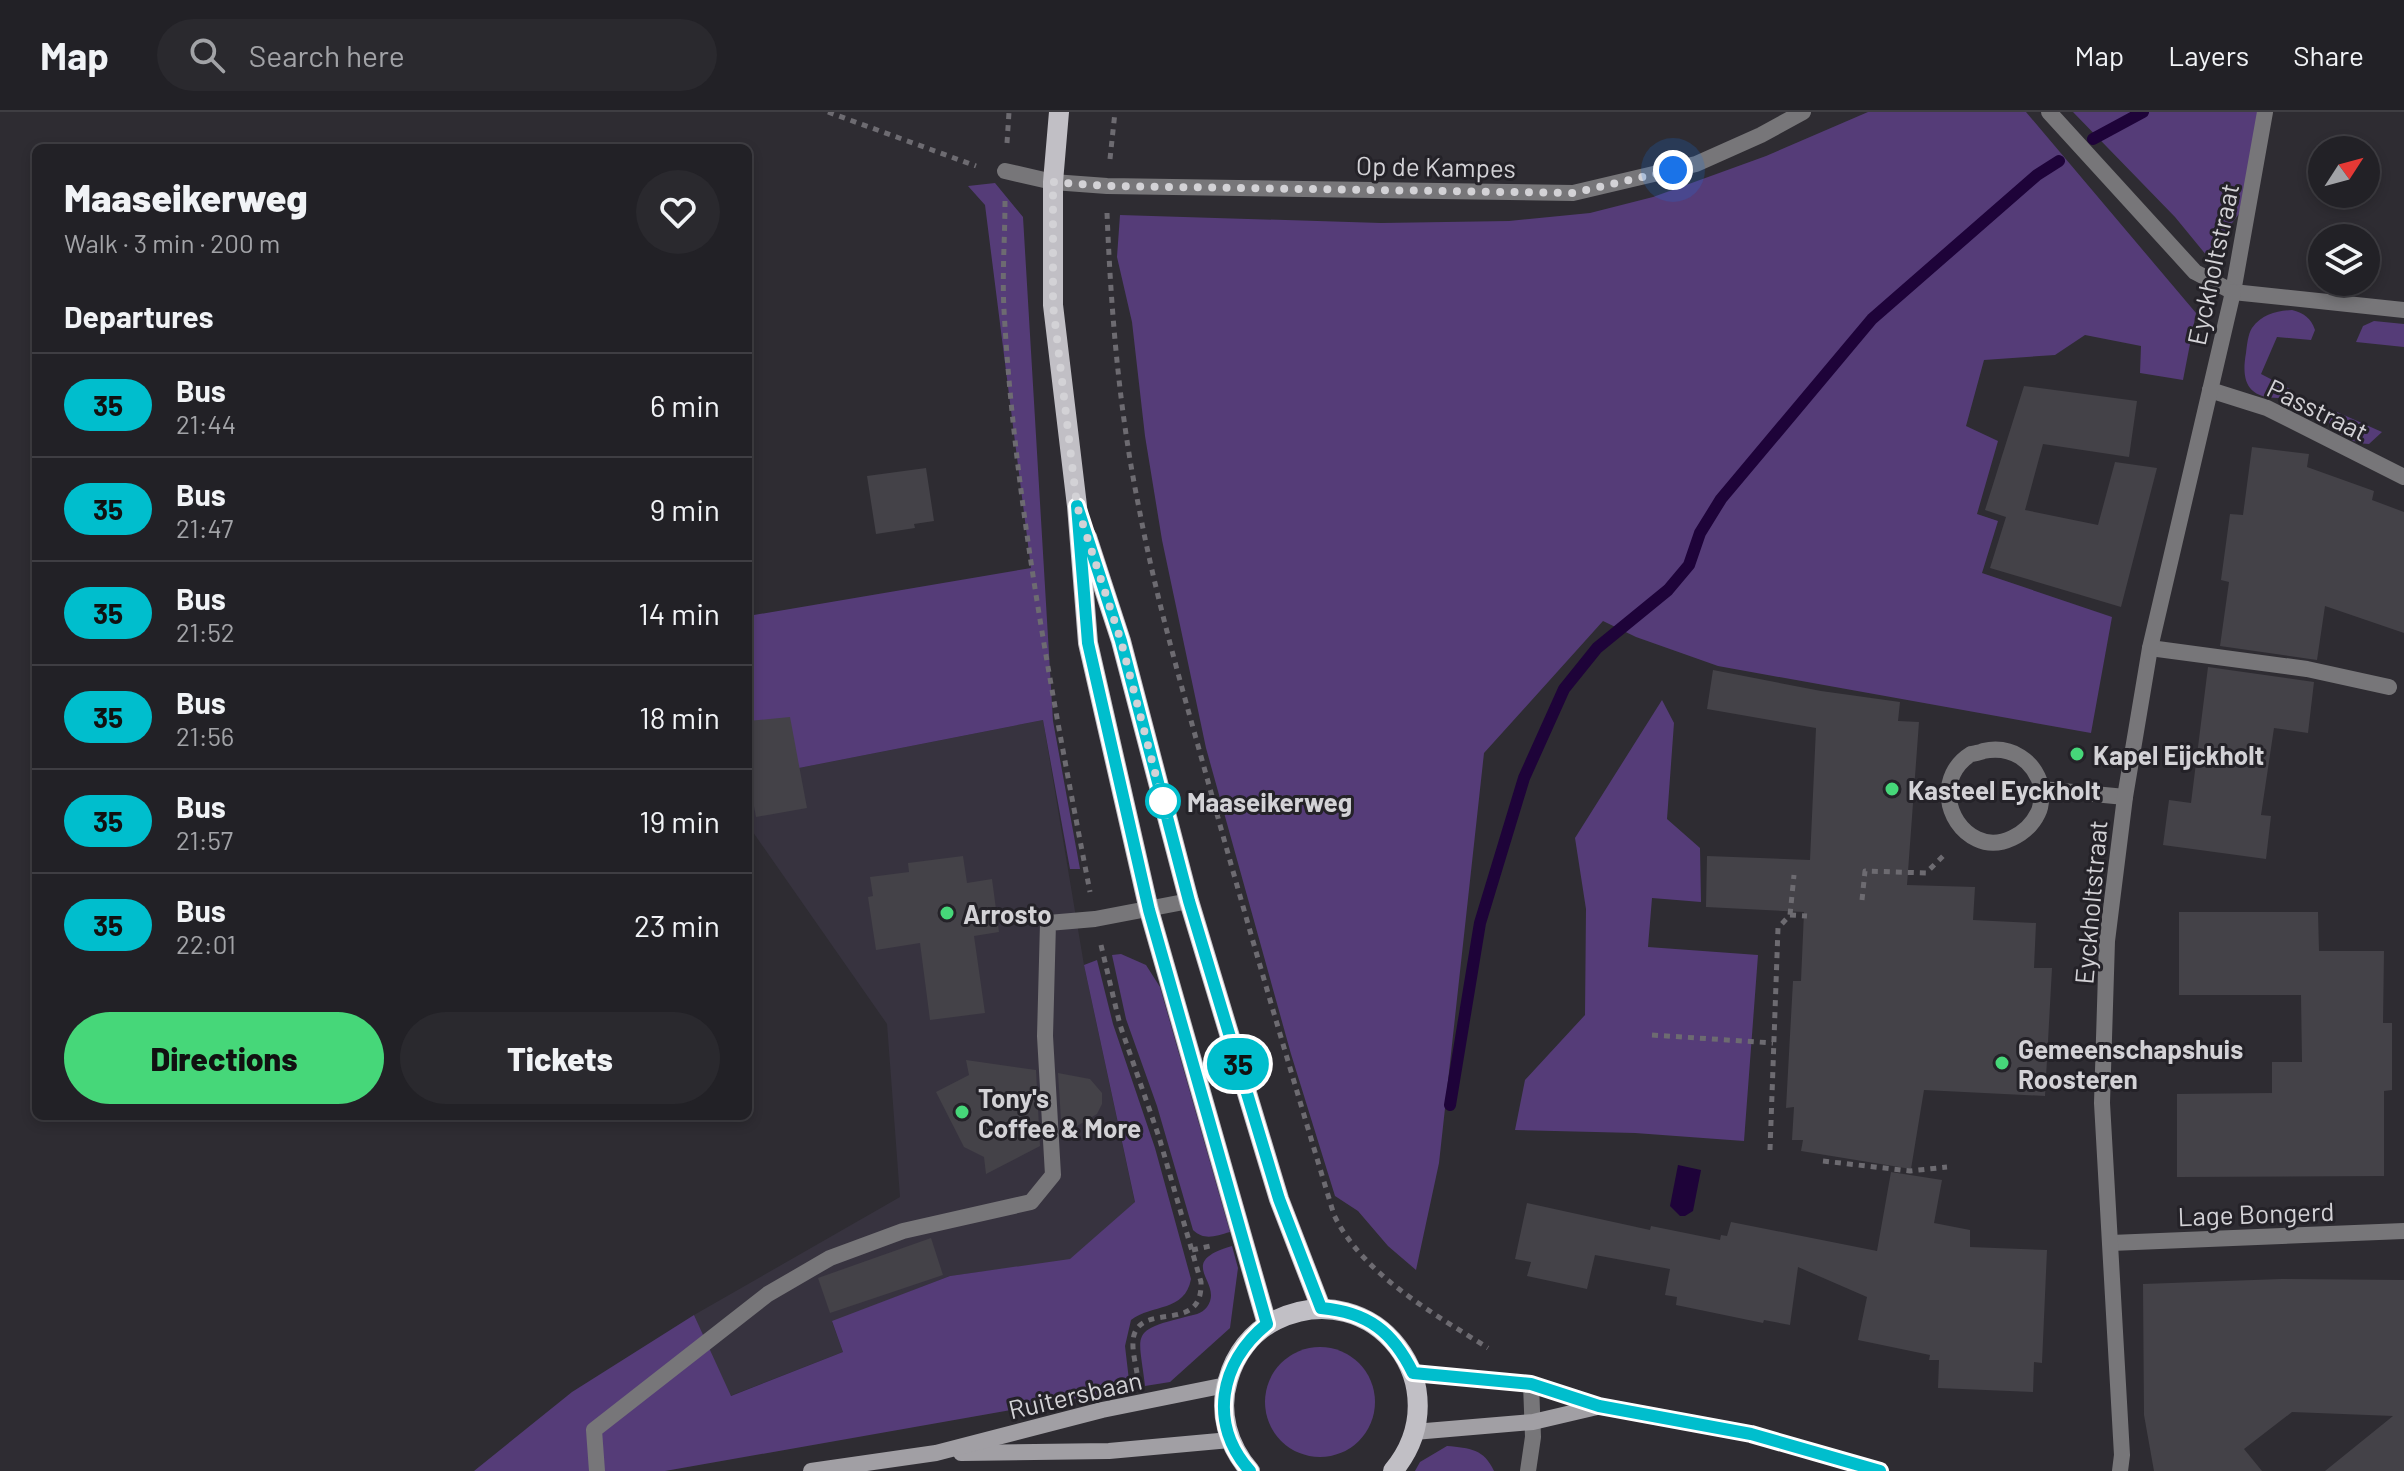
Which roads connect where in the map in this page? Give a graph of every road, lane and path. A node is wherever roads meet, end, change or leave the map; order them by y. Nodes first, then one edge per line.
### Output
1 (828, 112) edge
2 (1059, 112) edge
3 (1115, 112) edge
4 (1803, 112) edge
5 (2049, 112) edge
6 (2265, 112) edge
7 (1005, 171) joint
8 (1053, 182) junction
9 (1107, 186) junction
10 (2233, 292) junction
11 (2404, 310) edge
12 (2210, 390) junction
13 (2404, 477) edge
14 (1077, 506) junction
15 (2150, 648) junction
16 (2389, 687) dead end
17 (2042, 789) junction
18 (2125, 797) junction
19 (1969, 832) junction
20 (1794, 875) dead end
21 (1862, 900) dead end
22 (1189, 901) junction
23 (1149, 910) junction
24 (1790, 915) junction
25 (1807, 916) dead end
26 (1652, 1035) dead end
27 (1773, 1043) junction
28 (1770, 1150) dead end
29 (1823, 1161) dead end
30 (1947, 1167) dead end
31 (2404, 1231) edge
32 (2111, 1243) junction
33 (1192, 1250) dead end
34 (1321, 1308) junction
35 (1267, 1324) junction
36 (1469, 1336) dead end
37 (1413, 1373) junction
38 (1137, 1378) dead end
39 (1531, 1384) junction
40 (1226, 1385) junction
41 (1599, 1406) junction
42 (1533, 1422) junction
43 (1414, 1432) junction
44 (1230, 1440) junction
45 (936, 1453) junction
46 (597, 1471) edge
47 (811, 1471) edge
48 (1250, 1471) edge
49 (1393, 1471) edge
50 (1528, 1471) edge
51 (1880, 1471) edge
52 (2120, 1471) edge

1 - 7 path
2 - 8 main road
3 - 9 path
4 - 9 street, Op de Kampes
5 - 10 street
6 - 10 street, Eyckholtstraat
7 - 8 street, Op de Kampes
8 - 9 street, Op de Kampes
8 - 14 main road
9 - 36 path
10 - 11 street
10 - 12 street, Eyckholtstraat
12 - 13 street, Passtraat
12 - 15 street, Eyckholtstraat
14 - 22 main road
14 - 23 main road
15 - 16 street
15 - 18 street, Eyckholtstraat
17 - 18 street
17 - 19 street
17 - 19 street
18 - 32 street, Eyckholtstraat
19 - 21 path
20 - 24 path
22 - 23 street
22 - 34 main road
23 - 35 main road
23 - 46 street
24 - 25 path
24 - 27 path
26 - 27 path
27 - 28 path
29 - 30 path
31 - 32 street, Lage Bongerd
32 - 52 street, Eyckholtstraat
33 - 38 path
34 - 35 main road
34 - 37 main road
35 - 40 main road
37 - 39 street
37 - 43 main road
39 - 41 street
39 - 42 street
40 - 44 main road
40 - 45 street, Ruitersbaan
41 - 42 street
41 - 51 street
42 - 43 street
42 - 50 street
43 - 49 main road
44 - 45 street, Ruitersbaan
44 - 48 main road
45 - 47 street, Ruitersbaan

